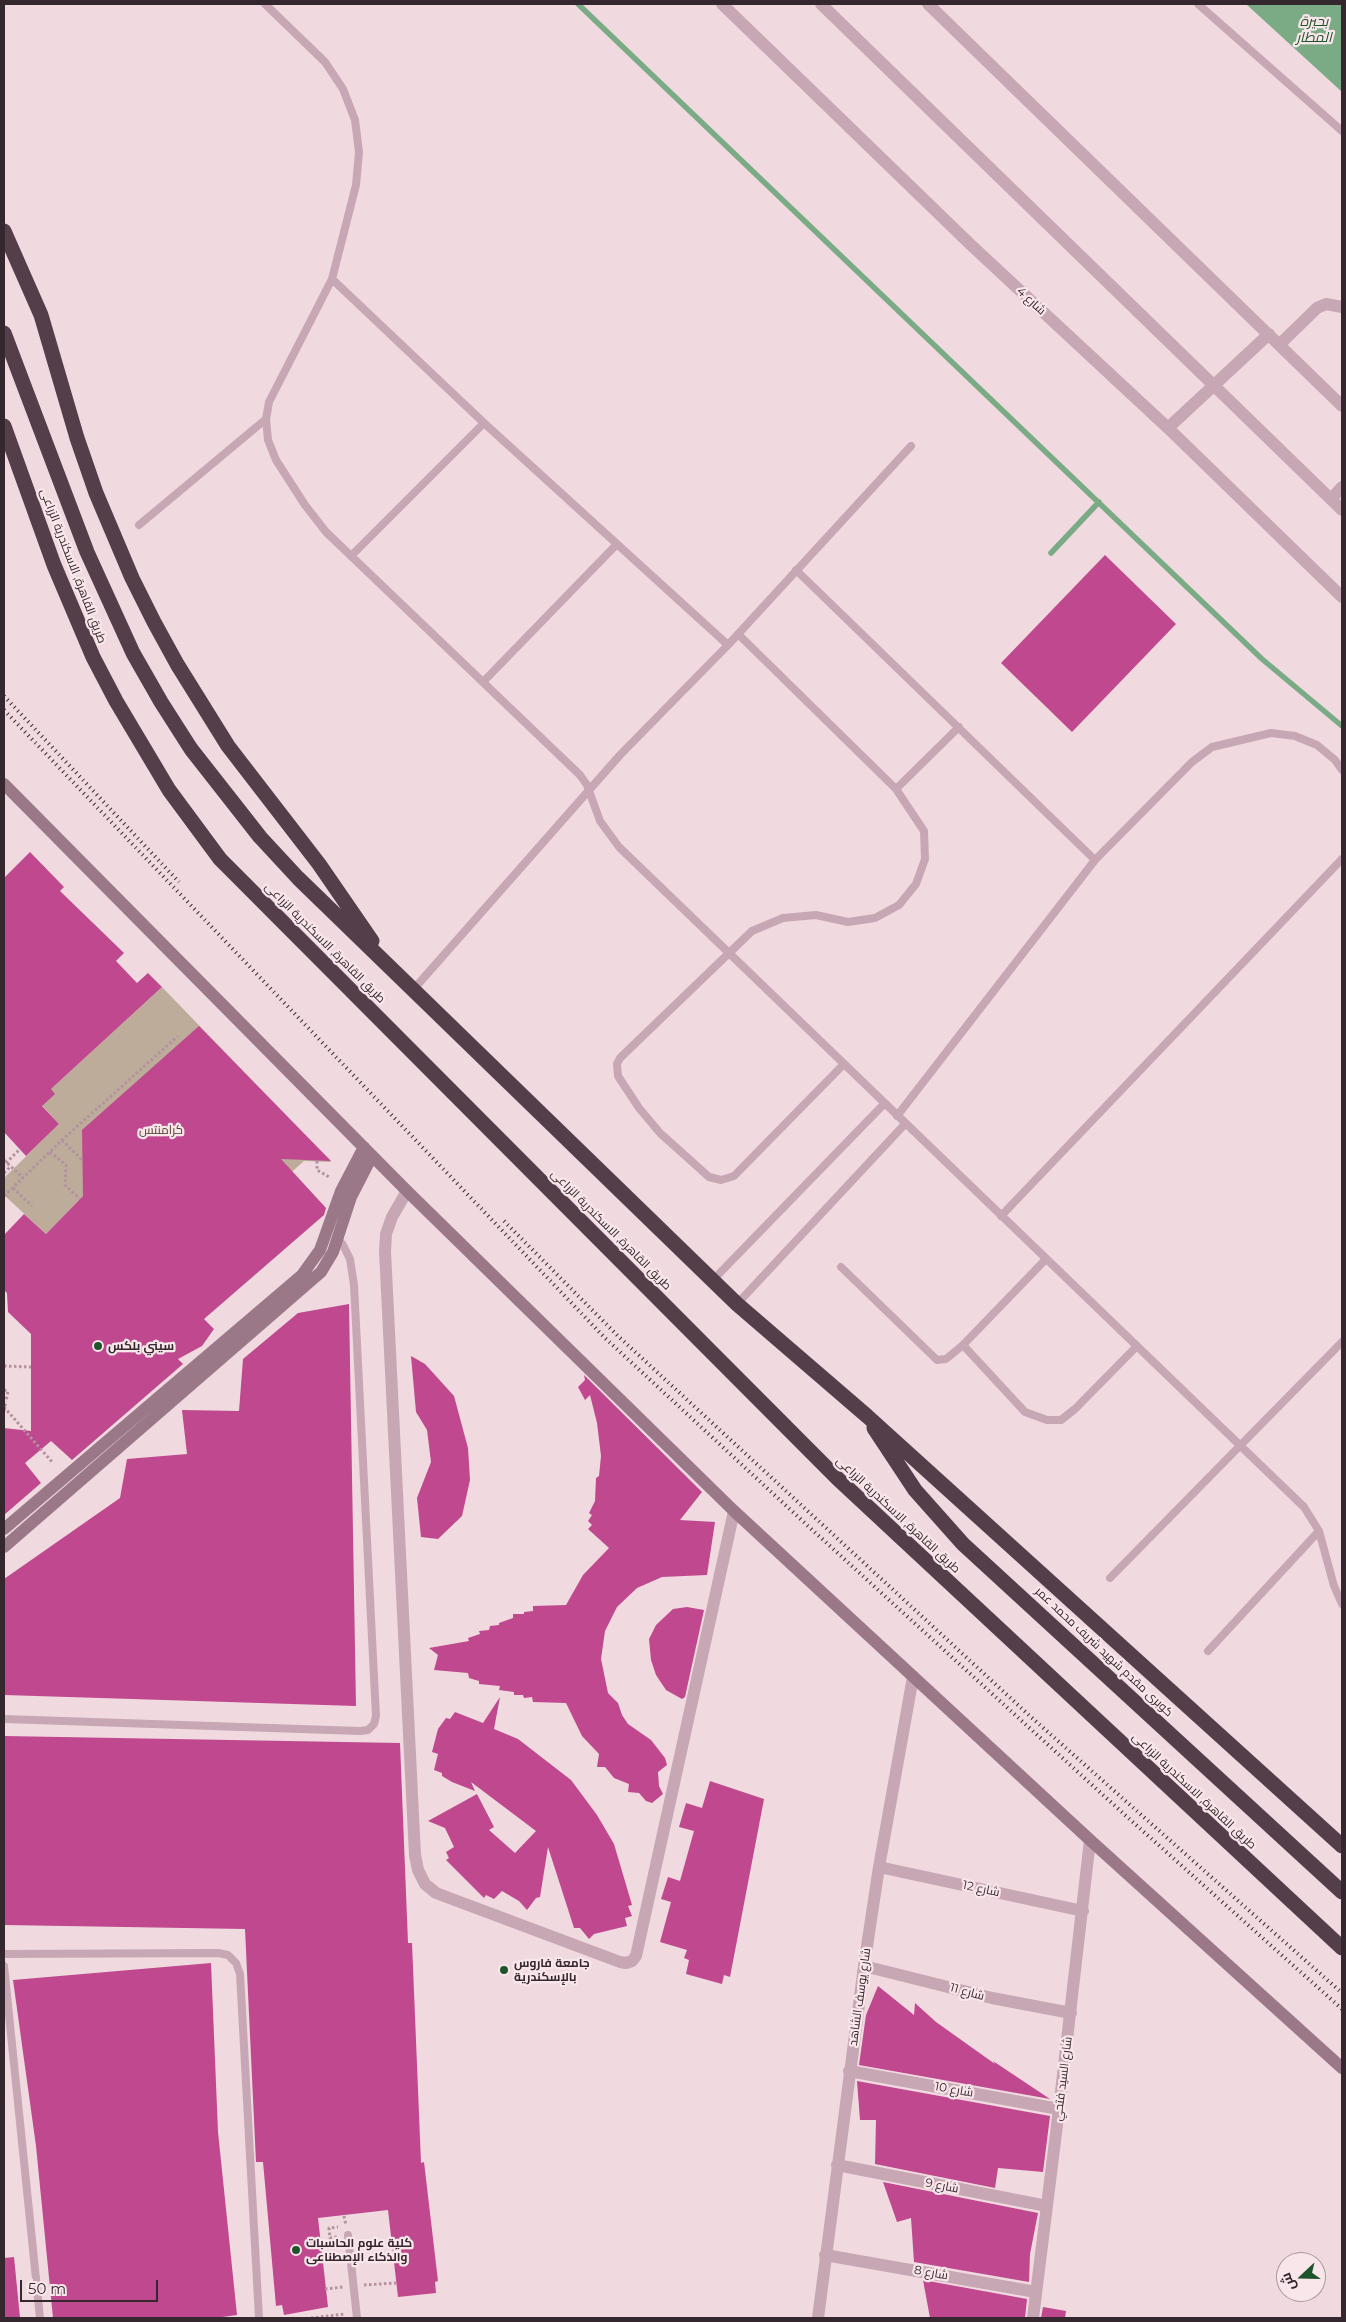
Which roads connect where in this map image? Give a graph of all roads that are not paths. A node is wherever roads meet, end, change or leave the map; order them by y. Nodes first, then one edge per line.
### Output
1 (265, 4) edge
2 (722, 4) edge
3 (821, 4) edge
4 (928, 4) edge
5 (1198, 4) edge
6 (1342, 131) edge
7 (4, 231) edge
8 (332, 280) junction
9 (1342, 307) edge
10 (4, 333) edge
11 (1269, 334) junction
12 (1280, 344) junction
13 (1214, 385) junction
14 (1342, 406) edge
15 (266, 419) junction
16 (484, 423) junction
17 (4, 426) edge
18 (1168, 428) junction
19 (911, 446) dead end
20 (1342, 487) edge
21 (1331, 499) junction
22 (1342, 510) edge
23 (139, 525) dead end
24 (617, 544) junction
25 (351, 556) junction
26 (796, 570) junction
27 (1342, 597) edge
28 (738, 634) junction
29 (728, 645) junction
30 (483, 682) junction
31 (959, 727) junction
32 (1342, 770) edge
33 (4, 784) edge
34 (896, 789) junction
35 (589, 793) junction
36 (1095, 860) junction
37 (1342, 860) edge
38 (728, 954) junction
39 (388, 966) junction
40 (413, 990) junction
41 (843, 1065) junction
42 (884, 1104) junction
43 (897, 1116) junction
44 (906, 1124) junction
45 (368, 1151) junction
46 (407, 1191) junction
47 (1001, 1216) junction
48 (328, 1230) junction
49 (338, 1239) junction
50 (1046, 1259) junction
51 (841, 1267) dead end
52 (712, 1280) junction
53 (737, 1304) junction
54 (1342, 1342) edge
55 (964, 1345) junction
56 (1137, 1346) junction
57 (867, 1416) junction
58 (1240, 1446) junction
59 (74, 1477) junction
60 (734, 1511) junction
61 (4, 1529) edge
62 (1319, 1531) junction
63 (4, 1547) edge
64 (1110, 1578) dead end
65 (1342, 1604) edge
66 (1208, 1651) dead end
67 (913, 1677) junction
68 (4, 1719) edge
69 (1090, 1840) junction
70 (1342, 1846) edge
71 (879, 1866) junction
72 (1342, 1892) edge
73 (1083, 1910) junction
74 (1342, 1948) edge
75 (4, 1954) edge
76 (4, 1966) edge
77 (864, 1966) junction
78 (1071, 2013) junction
79 (1342, 2068) edge
80 (849, 2071) junction
81 (1059, 2109) junction
82 (837, 2165) junction
83 (1047, 2206) junction
84 (348, 2235) dead end
85 (826, 2255) junction
86 (1036, 2292) junction
87 (357, 2315) edge
88 (40, 2318) edge
89 (259, 2318) edge
90 (818, 2318) edge
91 (1032, 2318) edge

1 - 8 lane
2 - 18 street, شارع 4
3 - 13 street
4 - 11 street
5 - 6 lane
7 - 39 highway
8 - 15 lane
8 - 16 lane
9 - 12 street
10 - 39 highway, طريق القاهرة, الاسكندرية الزراعى
11 - 12 street
11 - 13 street
12 - 14 street
13 - 18 street
13 - 21 street
15 - 23 lane
15 - 25 lane
16 - 24 lane
16 - 25 lane
17 - 74 highway, طريق القاهرة, الاسكندرية الزراعى
18 - 27 street, شارع 4
19 - 26 lane
20 - 21 street
21 - 22 street
24 - 29 lane
24 - 30 lane
25 - 30 lane
26 - 28 lane
26 - 31 lane
28 - 29 lane
28 - 34 lane
29 - 35 lane
30 - 35 lane
31 - 34 lane
31 - 36 lane
32 - 36 lane
33 - 45 street
34 - 38 lane
35 - 38 lane
35 - 40 lane
36 - 43 lane
37 - 47 lane
38 - 41 lane
38 - 41 lane
39 - 40 highway, طريق القاهرة, الاسكندرية الزراعى
40 - 52 highway, طريق القاهرة, الاسكندرية الزراعى
41 - 42 lane
42 - 43 lane
42 - 52 lane
43 - 44 lane
44 - 47 lane
44 - 53 lane
45 - 46 street
45 - 48 street
45 - 49 street
46 - 60 street
46 - 60 street
47 - 50 lane
48 - 49 lane
48 - 59 street
49 - 59 street
49 - 68 lane
50 - 55 lane
50 - 56 lane
51 - 55 lane
52 - 53 highway, طريق القاهرة, الاسكندرية الزراعى
53 - 57 highway, طريق القاهرة, الاسكندرية الزراعى
54 - 58 lane
55 - 56 lane
56 - 58 lane
57 - 70 highway, طريق القاهرة, الاسكندرية الزراعى
57 - 72 highway, كوبرى مقدم شهيد شريف محمد عمر
58 - 62 lane
58 - 64 lane
59 - 61 street
59 - 63 street
60 - 67 street
62 - 65 lane
62 - 66 lane
67 - 69 street
67 - 71 street, شارع يوسف الشاهد
69 - 73 street, شارع السيد فتحي
69 - 79 street
71 - 73 street, شارع 12
71 - 77 street, شارع يوسف الشاهد
73 - 78 street, شارع السيد فتحي
75 - 89 lane
76 - 88 lane
77 - 78 street, شارع 11
77 - 80 street, شارع يوسف الشاهد
78 - 81 street, شارع السيد فتحي
80 - 81 street, شارع 10
80 - 82 street, شارع يوسف الشاهد
81 - 83 street, شارع السيد فتحي
82 - 83 street, شارع 9
82 - 85 street, شارع يوسف الشاهد
83 - 86 street, شارع السيد فتحي
84 - 87 lane
85 - 86 street, شارع 8
85 - 90 street, شارع يوسف الشاهد
86 - 91 street, شارع السيد فتحي

